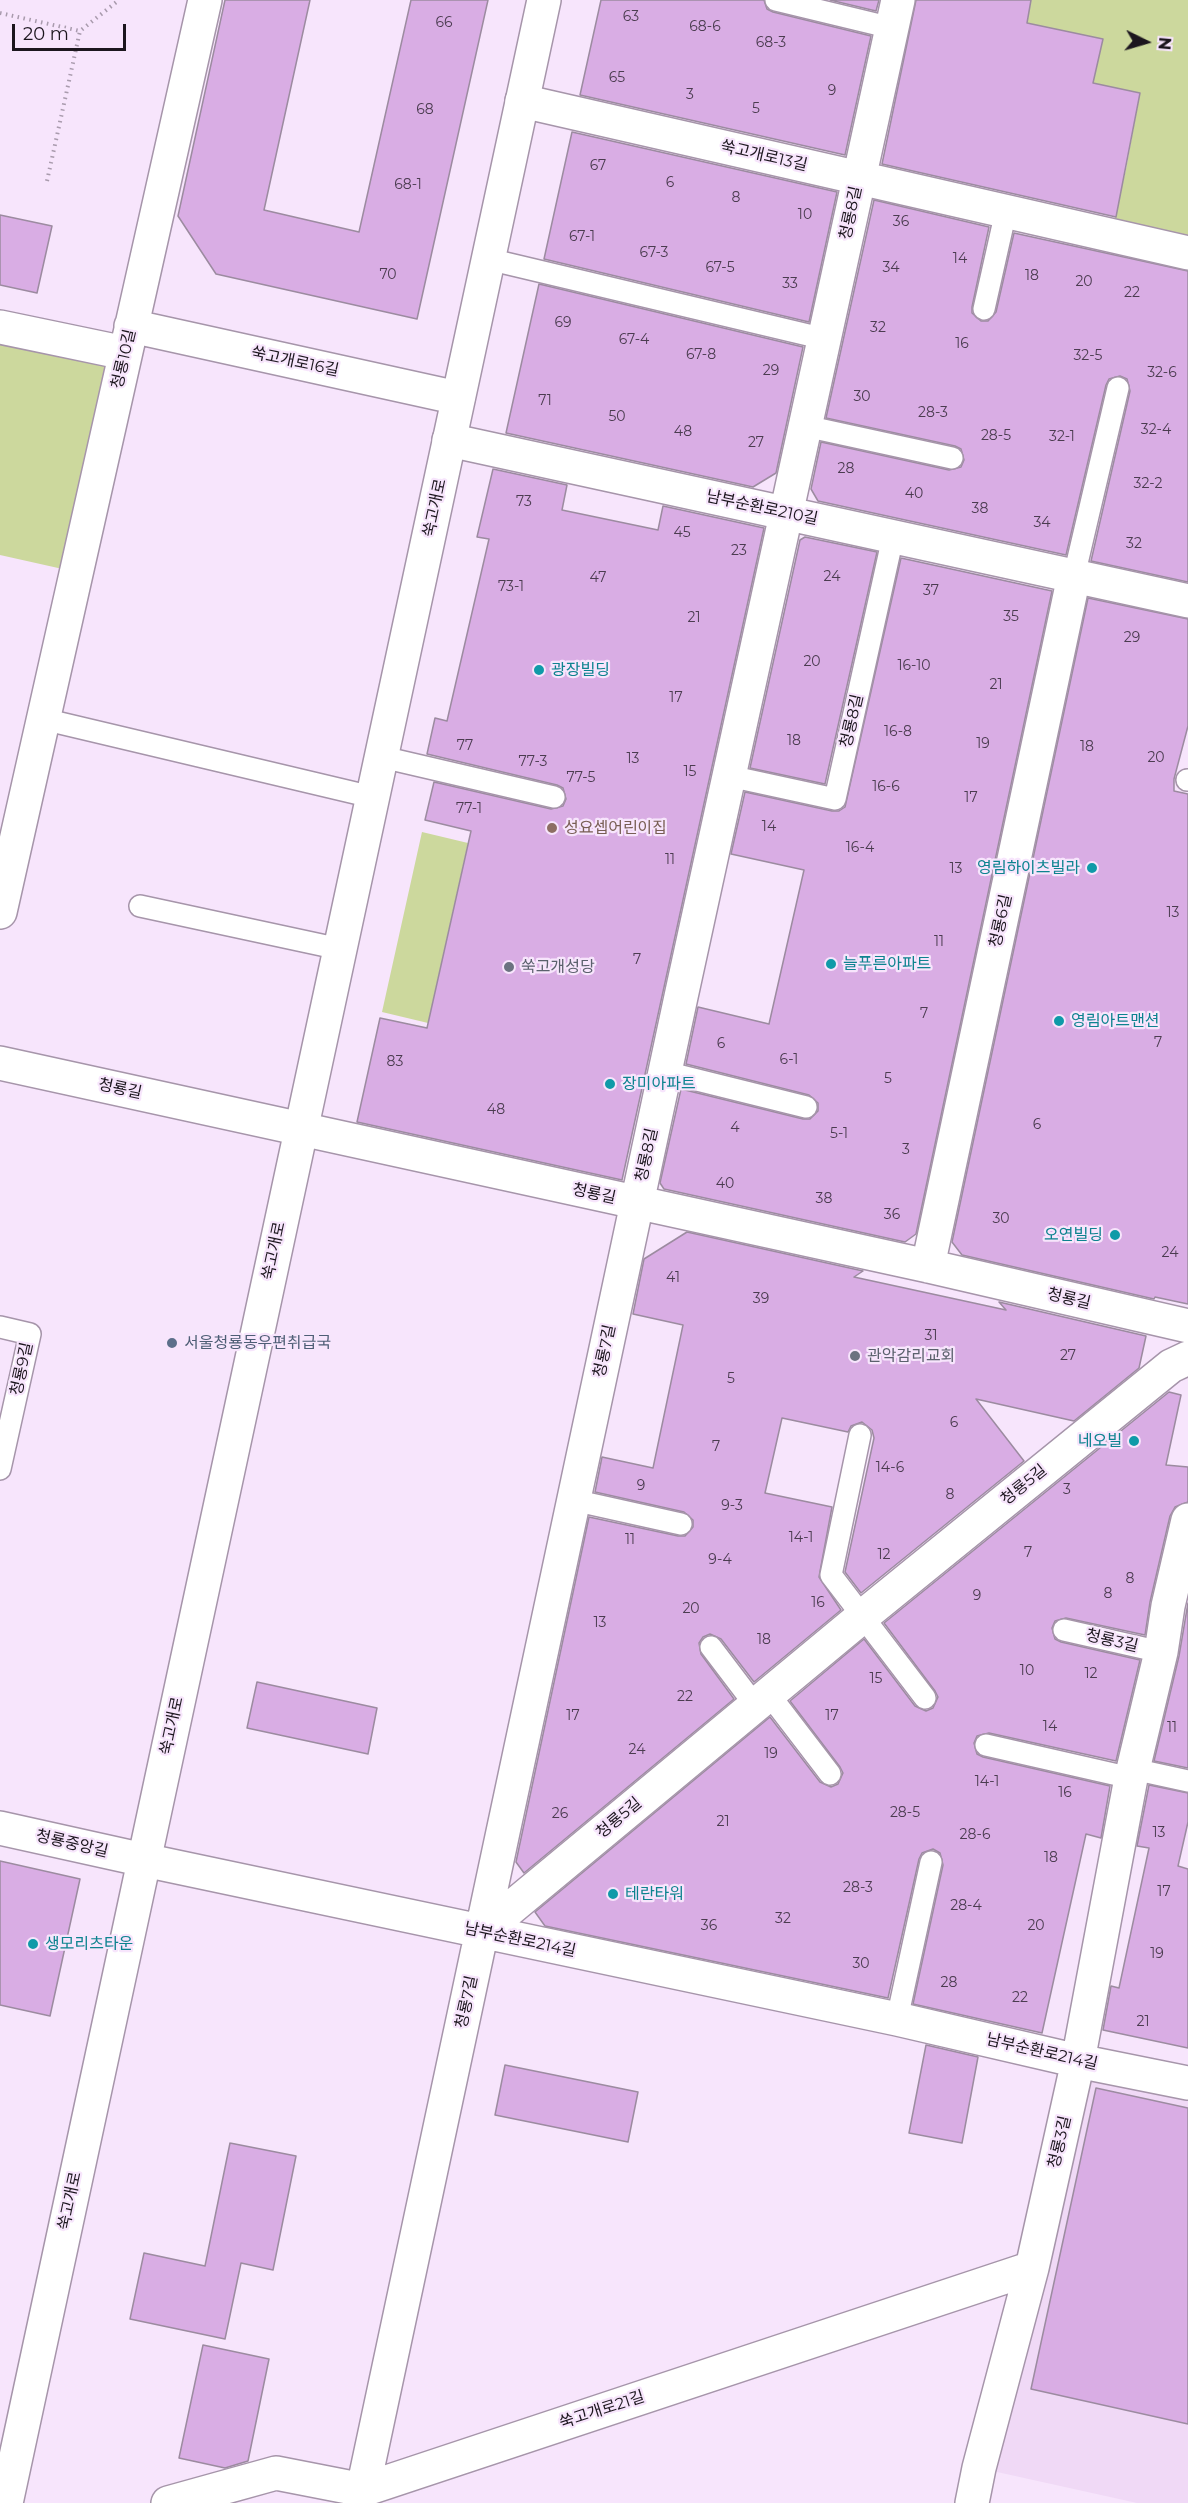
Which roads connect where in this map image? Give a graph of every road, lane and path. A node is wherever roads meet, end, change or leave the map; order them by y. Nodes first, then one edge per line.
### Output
1 (119, 0) edge
2 (205, 0) edge
3 (544, 0) edge
4 (776, 0) edge
5 (0, 13) edge
6 (895, 14) edge
7 (80, 31) junction
8 (522, 101) junction
9 (859, 178) junction
10 (47, 181) dead end
11 (1006, 211) junction
12 (1188, 253) edge
13 (488, 259) junction
14 (984, 309) dead end
15 (0, 327) edge
16 (128, 339) junction
17 (825, 339) junction
18 (1118, 388) dead end
19 (458, 398) junction
20 (806, 426) junction
21 (449, 440) junction
22 (952, 458) dead end
23 (786, 513) junction
24 (893, 537) junction
25 (1074, 576) junction
26 (1188, 601) edge
27 (44, 719) junction
28 (381, 757) junction
29 (729, 776) junction
30 (372, 796) junction
31 (554, 797) dead end
32 (140, 906) dead end
33 (0, 912) edge
34 (340, 949) junction
35 (0, 1063) edge
36 (665, 1072) junction
37 (806, 1107) dead end
38 (301, 1129) junction
39 (637, 1203) junction
40 (928, 1266) junction
41 (1188, 1326) edge
42 (0, 1327) edge
43 (1188, 1358) edge
44 (860, 1435) dead end
45 (0, 1469) edge
46 (573, 1500) junction
47 (1188, 1520) edge
48 (681, 1524) dead end
49 (1178, 1608) edge
50 (862, 1616) junction
51 (1064, 1630) dead end
52 (711, 1647) dead end
53 (1161, 1652) junction
54 (925, 1698) dead end
55 (762, 1699) junction
56 (986, 1745) dead end
57 (1132, 1773) junction
58 (830, 1774) dead end
59 (1188, 1781) edge
60 (0, 1827) edge
61 (144, 1860) junction
62 (931, 1862) dead end
63 (482, 1932) junction
64 (897, 2019) junction
65 (1078, 2061) junction
66 (1188, 2083) edge
67 (1032, 2268) junction
68 (362, 2496) edge
69 (6, 2503) edge
70 (168, 2503) edge
71 (972, 2503) edge

1 - 7 path
2 - 16 street, 청룡10길
3 - 8 street, 쑥고개로
4 - 6 lane
5 - 7 path
6 - 9 street, 청룡8길
7 - 10 path
8 - 9 street, 쑥고개로13길
8 - 13 street, 쑥고개로
9 - 11 street, 쑥고개로13길
9 - 17 street, 청룡8길
11 - 12 street, 쑥고개로13길
11 - 14 lane
13 - 17 lane
13 - 19 street, 쑥고개로
15 - 16 street, 쑥고개로16길
16 - 19 street, 쑥고개로16길
16 - 27 street, 청룡10길
17 - 20 street, 청룡8길
18 - 25 lane
19 - 21 street, 쑥고개로
20 - 22 lane
20 - 23 street, 청룡8길
21 - 23 street, 남부순환로210길
21 - 28 street, 쑥고개로
23 - 24 street, 남부순환로210길
23 - 29 street, 청룡8길
24 - 25 street, 남부순환로210길
24 - 29 lane, 청룡8길
25 - 26 street, 남부순환로210길
25 - 40 street, 청룡6길
27 - 30 lane
27 - 33 street, 청룡10길
28 - 30 street, 쑥고개로
28 - 31 lane
29 - 36 street, 청룡8길
30 - 34 street, 쑥고개로
32 - 34 lane
34 - 38 street, 쑥고개로
35 - 38 street, 청룡길
36 - 37 lane
36 - 39 street, 청룡8길
38 - 39 street, 청룡길
38 - 61 street, 쑥고개로
39 - 40 street, 청룡길
39 - 46 street, 청룡7길
40 - 41 street, 청룡길
42 - 45 lane, 청룡9길
43 - 50 street, 청룡5길
44 - 50 lane
46 - 48 lane
46 - 63 street, 청룡7길
47 - 49 street, 청룡3길
49 - 53 street, 청룡3길
50 - 54 lane
50 - 55 street, 청룡5길
51 - 53 lane, 청룡3길
52 - 55 lane
53 - 57 street, 청룡3길
55 - 58 lane
55 - 63 street, 청룡5길
56 - 57 lane
57 - 59 lane
57 - 65 street, 청룡3길
60 - 61 street, 청룡중앙길
61 - 63 street, 남부순환로214길
61 - 69 street, 쑥고개로
62 - 64 lane
63 - 64 street, 남부순환로214길
63 - 68 street, 청룡7길
64 - 65 street, 남부순환로214길
65 - 66 street, 남부순환로214길
65 - 67 street, 청룡3길
67 - 68 street, 쑥고개로21길
67 - 71 street, 청룡3길
68 - 70 street, 쑥고개로21길

